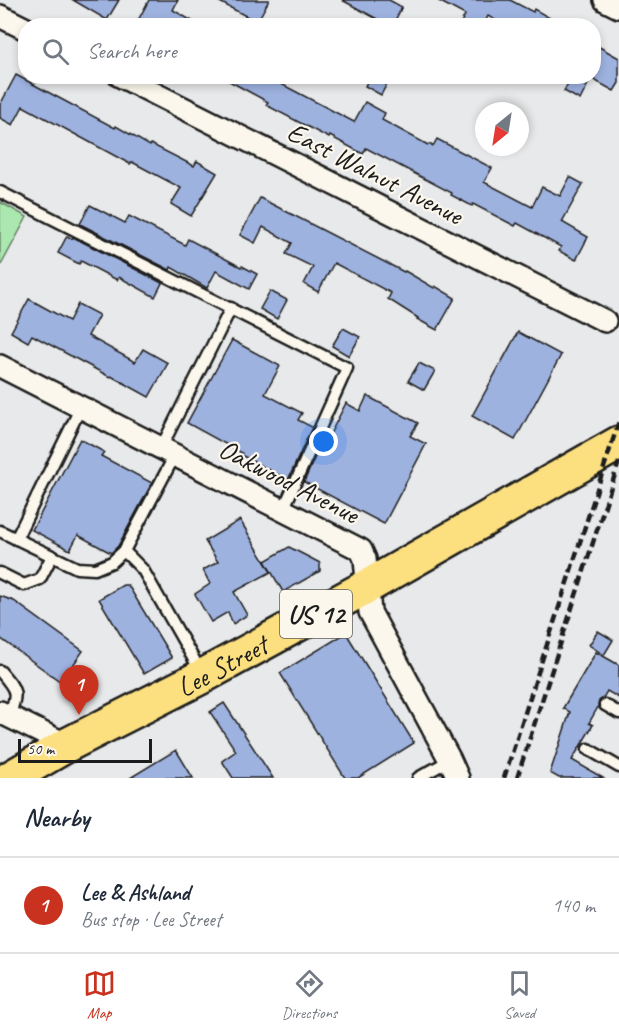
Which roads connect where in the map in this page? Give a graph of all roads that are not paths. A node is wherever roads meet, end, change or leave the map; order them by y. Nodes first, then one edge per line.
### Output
1 (605, 0) edge
2 (619, 7) edge
3 (0, 16) edge
4 (18, 25) edge
5 (136, 84) edge
6 (0, 192) edge
7 (231, 308) junction
8 (605, 321) dead end
9 (0, 366) edge
10 (81, 407) junction
11 (619, 443) edge
12 (168, 451) junction
13 (283, 510) junction
14 (0, 531) edge
15 (16, 539) junction
16 (124, 551) junction
17 (52, 556) junction
18 (0, 573) edge
19 (368, 586) junction
20 (0, 671) edge
21 (203, 676) junction
22 (605, 705) dead end
23 (619, 713) edge
24 (5, 714) edge
25 (67, 746) junction
26 (588, 749) dead end
27 (619, 767) edge
28 (454, 769) edge
29 (10, 778) edge
30 (418, 778) edge

1 - 2 street
3 - 4 street
5 - 8 street, East Walnut Avenue
6 - 7 lane
7 - 12 lane
7 - 13 lane
9 - 10 street, Oakwood Avenue
10 - 12 street, Oakwood Avenue
10 - 15 lane
11 - 19 main road, Lee Street / US 12
12 - 13 street, Oakwood Avenue
12 - 16 lane
13 - 19 street, Oakwood Avenue
14 - 15 lane
15 - 17 lane
16 - 17 lane
16 - 21 lane
17 - 18 lane
19 - 21 main road, Lee Street / US 12
19 - 28 street, Oakwood Avenue
20 - 24 lane
21 - 25 main road, Lee Street / US 12
22 - 23 lane
24 - 25 street
25 - 29 main road, Lee Street / US 12
26 - 27 lane
28 - 30 lane

